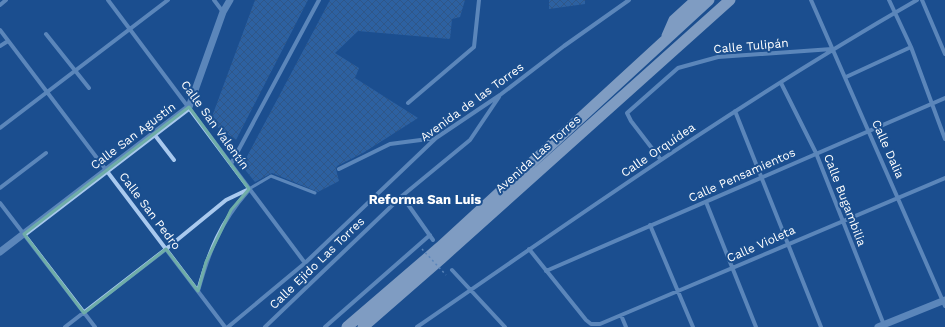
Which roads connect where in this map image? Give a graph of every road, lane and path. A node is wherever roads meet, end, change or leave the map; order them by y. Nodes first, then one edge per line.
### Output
1 (6, 0) edge
2 (108, 0) edge
3 (168, 0) edge
4 (214, 0) edge
5 (230, 0) edge
6 (319, 0) edge
7 (479, 0) edge
8 (629, 0) edge
9 (696, 0) edge
10 (709, 0) edge
11 (730, 0) edge
12 (811, 0) edge
13 (889, 0) edge
14 (917, 0) edge
15 (922, 0) edge
16 (0, 5) edge
17 (223, 12) junction
18 (895, 13) junction
19 (130, 29) junction
20 (0, 30) edge
21 (46, 34) dead end
22 (665, 40) junction
23 (8, 41) junction
24 (0, 46) edge
25 (911, 47) junction
26 (833, 49) junction
27 (945, 54) edge
28 (75, 71) junction
29 (846, 77) junction
30 (781, 83) junction
31 (89, 88) dead end
32 (47, 93) junction
33 (500, 95) junction
34 (945, 98) edge
35 (408, 103) dead end
36 (932, 103) junction
37 (189, 107) junction
38 (735, 111) junction
39 (0, 128) edge
40 (868, 130) junction
41 (154, 134) junction
42 (436, 138) junction
43 (945, 139) edge
44 (46, 153) dead end
45 (816, 153) junction
46 (174, 160) dead end
47 (661, 160) junction
48 (231, 164) junction
49 (339, 169) dead end
50 (106, 170) junction
51 (761, 178) junction
52 (945, 178) edge
53 (0, 188) edge
54 (249, 189) junction
55 (315, 193) dead end
56 (402, 196) junction
57 (898, 197) junction
58 (706, 202) junction
59 (0, 203) edge
60 (842, 220) junction
61 (650, 225) junction
62 (24, 234) junction
63 (430, 235) junction
64 (433, 240) dead end
65 (787, 244) junction
66 (166, 249) junction
67 (529, 249) junction
68 (422, 250) dead end
69 (0, 252) edge
70 (305, 263) junction
71 (732, 268) junction
72 (452, 270) dead end
73 (546, 271) junction
74 (446, 275) dead end
75 (198, 291) junction
76 (470, 291) junction
77 (677, 291) junction
78 (944, 302) edge
79 (84, 313) junction
80 (621, 315) junction
81 (882, 326) edge
82 (65, 327) edge
83 (95, 327) edge
84 (226, 327) edge
85 (265, 327) edge
86 (325, 327) edge
87 (347, 327) edge
88 (363, 327) edge
89 (417, 327) edge
90 (504, 327) edge
91 (626, 327) edge
92 (693, 327) edge
93 (756, 327) edge
94 (821, 327) edge

1 - 16 street
2 - 19 street, Calle San Valentín
3 - 19 street
4 - 17 street
5 - 17 street, Calle San Agustín
6 - 48 street
7 - 35 street
8 - 33 street, Avenida de las Torres
9 - 22 highway
10 - 22 highway, Avenida Las Torres
11 - 88 highway, Avenida Las Torres
12 - 26 street, Calle Dalia
13 - 18 street
14 - 18 street, Calle Orquídea
15 - 27 street
17 - 37 street, Calle San Agustín
18 - 25 street
18 - 26 street, Calle Orquídea
19 - 28 street
19 - 37 street, Calle San Valentín
20 - 23 street, Calle San Pedro
21 - 28 street
22 - 87 highway, Avenida Las Torres
23 - 24 street
23 - 32 street, Calle San Pedro
25 - 29 street
25 - 36 street
26 - 29 street, Calle Dalia
26 - 30 street, Calle Orquídea
26 - 47 street, Calle Tulipán
28 - 31 street
28 - 32 street
29 - 40 street, Calle Dalia
30 - 38 street, Calle Orquídea
30 - 45 street, Calle Bugambilia
32 - 39 street
32 - 50 street, Calle San Pedro
33 - 42 street, Avenida de las Torres
33 - 56 street, Calle Ejido Las Torres
34 - 36 street, Calle Pensamientos
36 - 40 street, Calle Pensamientos
36 - 43 street
37 - 41 street, Calle San Agustín
37 - 48 street, Calle San Valentín
38 - 47 street, Calle Orquídea
38 - 51 street
40 - 45 street, Calle Pensamientos
40 - 57 street, Calle Dalia
41 - 46 street
41 - 50 street, Calle San Agustín
42 - 49 street
42 - 70 street, Avenida de las Torres
44 - 53 street
45 - 51 street, Calle Pensamientos
45 - 60 street, Calle Bugambilia
47 - 67 street, Calle Orquídea
48 - 54 street, Calle San Valentín
50 - 62 street, Calle San Agustín
50 - 66 street, Calle San Pedro
51 - 58 street, Calle Pensamientos
51 - 65 street
52 - 57 street, Calle Violeta
54 - 55 lane
54 - 66 street
54 - 70 street, Calle San Valentín
54 - 75 street
56 - 63 street
56 - 85 street, Calle Ejido Las Torres
57 - 60 street, Calle Violeta
57 - 78 street, Calle Dalia
58 - 61 street, Calle Pensamientos
58 - 71 street
59 - 62 street
60 - 65 street, Calle Violeta
60 - 81 street, Calle Bugambilia
61 - 73 street, Calle Pensamientos
61 - 77 street
62 - 69 street, Calle San Agustín
62 - 79 street
63 - 64 street
63 - 86 street
65 - 71 street, Calle Violeta
65 - 94 street
66 - 75 street, Calle San Pedro
66 - 79 street
67 - 73 street
67 - 76 street, Calle Orquídea
68 - 74 path, bridge
70 - 84 street, Avenida de las Torres
71 - 77 street, Calle Violeta
71 - 93 street
72 - 76 street
73 - 80 street, Calle Violeta
75 - 84 street, Calle San Pedro
76 - 89 street, Calle Orquídea
76 - 90 street
77 - 80 street, Calle Violeta
77 - 92 street
78 - 81 street
79 - 82 street
79 - 83 street
80 - 91 street

